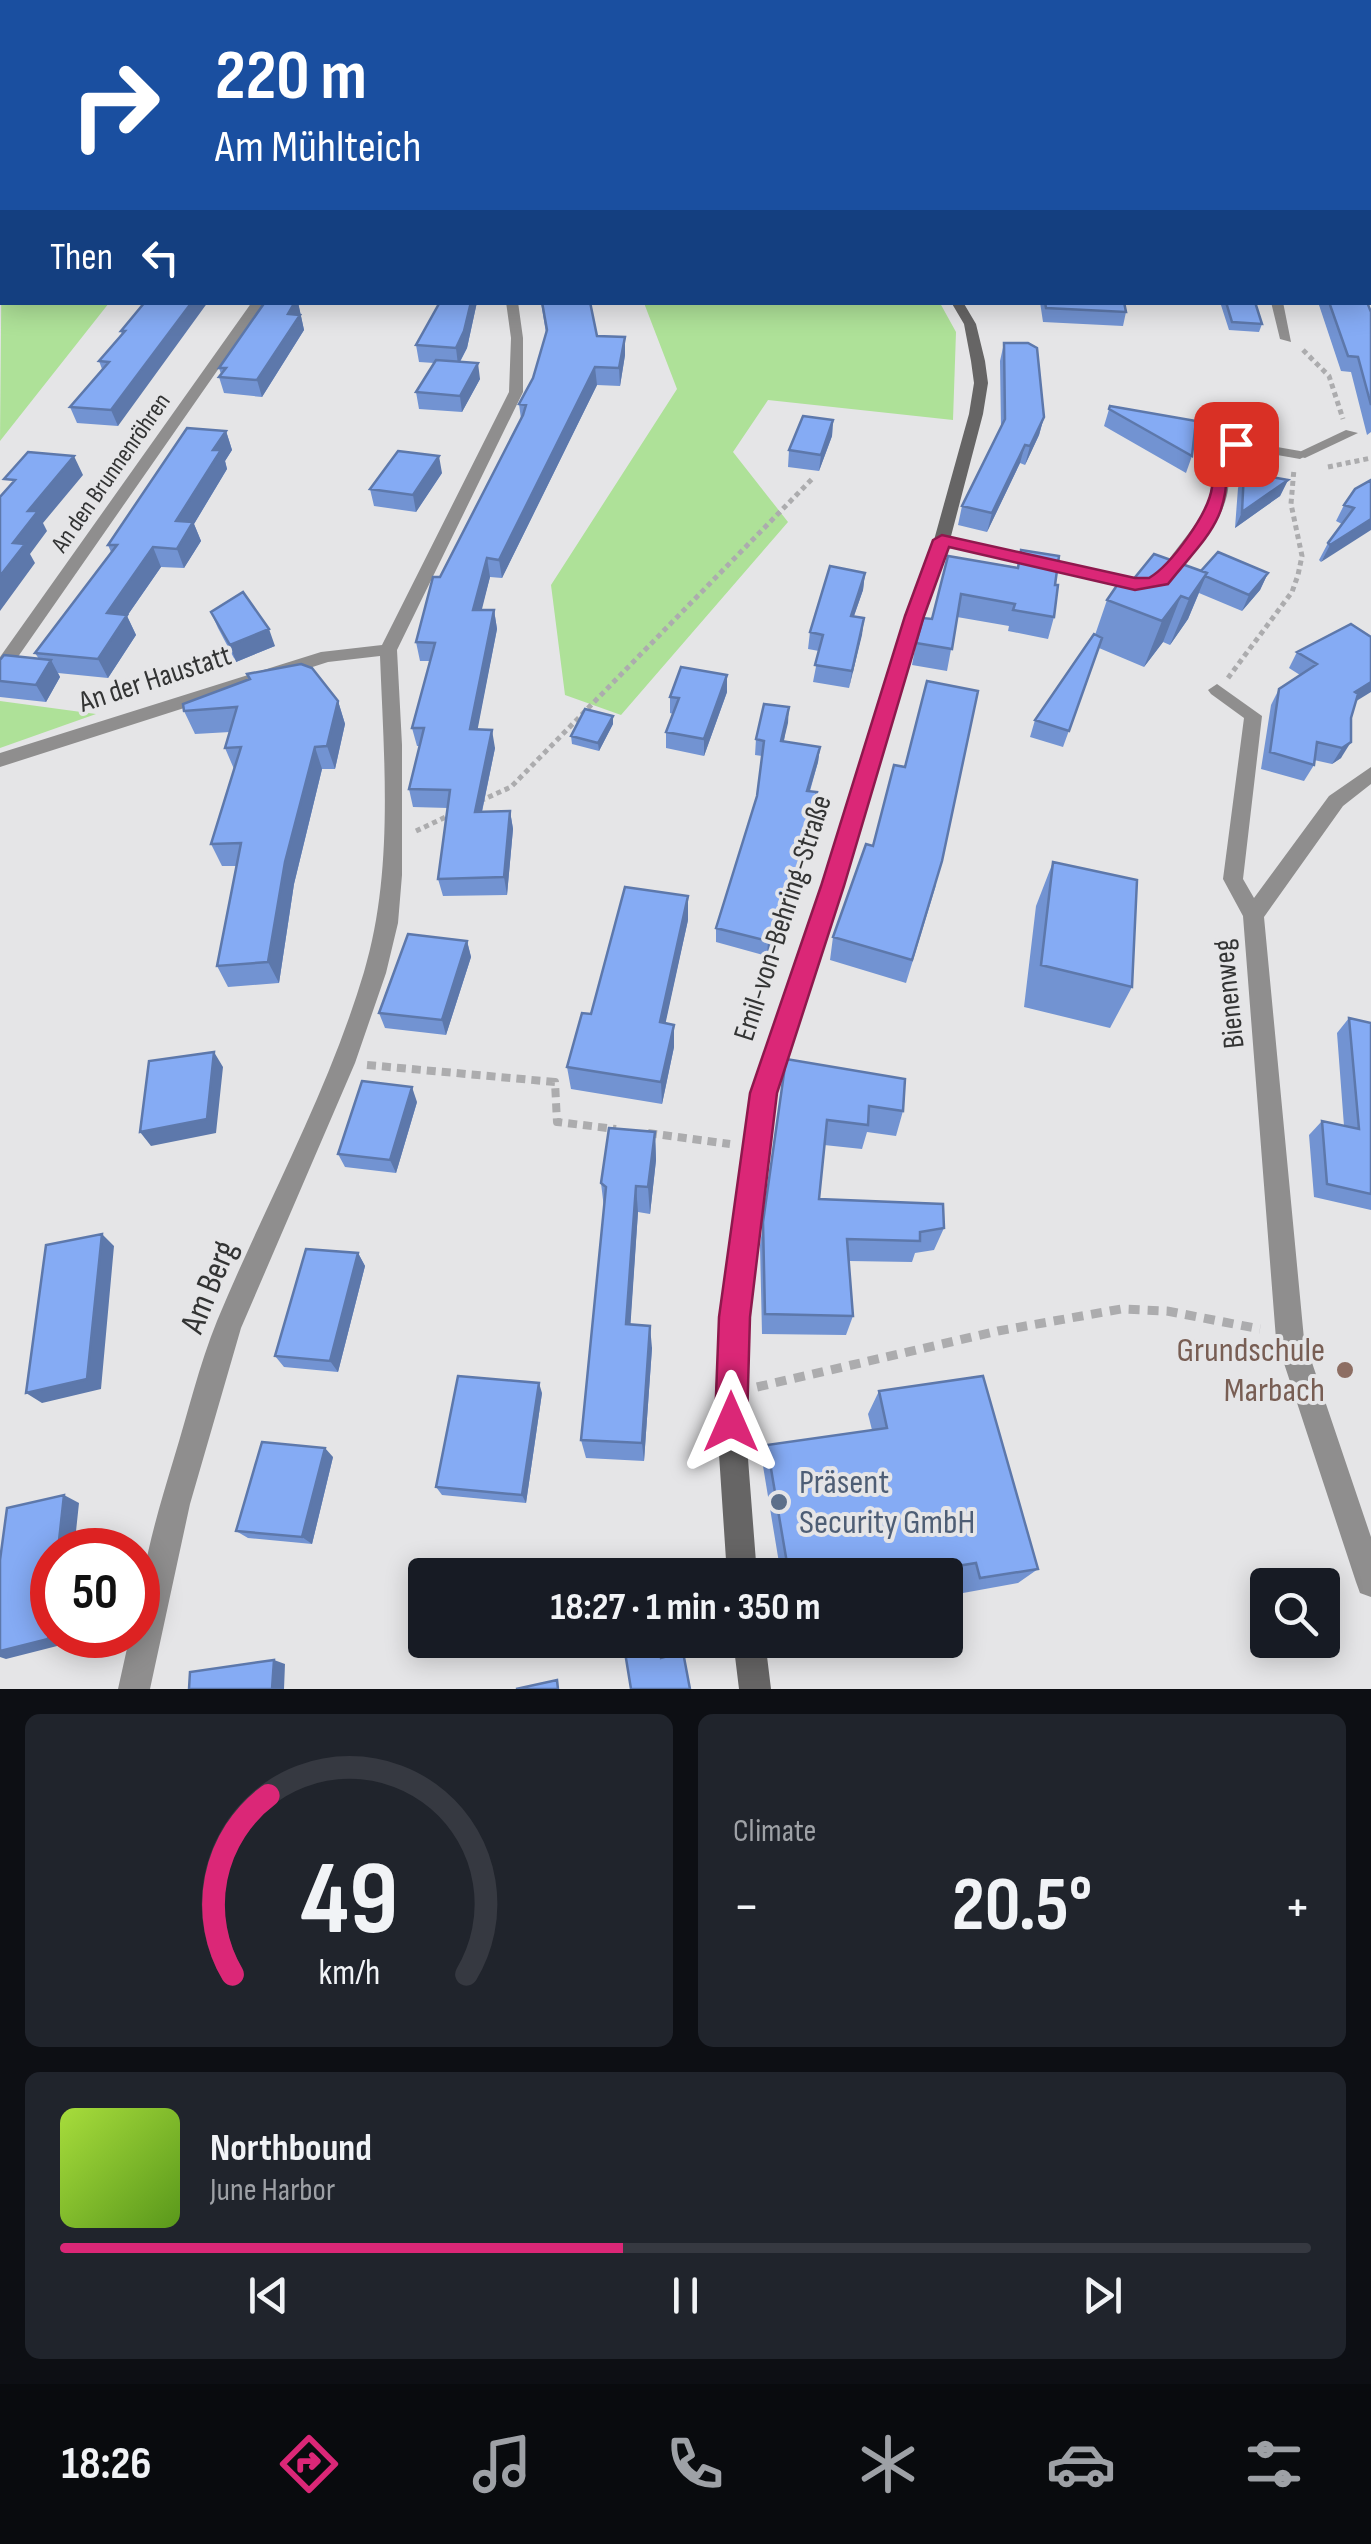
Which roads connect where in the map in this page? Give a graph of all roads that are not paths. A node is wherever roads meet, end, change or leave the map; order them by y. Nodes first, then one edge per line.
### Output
1 (258, 305) edge
2 (512, 305) edge
3 (959, 305) edge
4 (1278, 305) edge
5 (1286, 339) road end
6 (1347, 426) road end
7 (942, 540) junction
8 (388, 650) junction
9 (0, 670) edge
10 (1218, 690) road end
11 (0, 760) edge
12 (1371, 774) edge
13 (1253, 916) junction
14 (741, 1558) edge
15 (1371, 1582) edge
16 (751, 1658) edge
17 (134, 1689) edge
18 (755, 1689) edge

1 - 9 street, An den Brunnenröhren
2 - 8 street
3 - 7 main road, Emil-von-Behring-Straße
4 - 5 street
6 - 7 street
7 - 14 main road, Emil-von-Behring-Straße
8 - 11 street, An der Haustatt
8 - 17 street, Am Berg
10 - 13 street, Bienenweg
12 - 13 street
13 - 15 street, Bienenweg
16 - 18 main road

